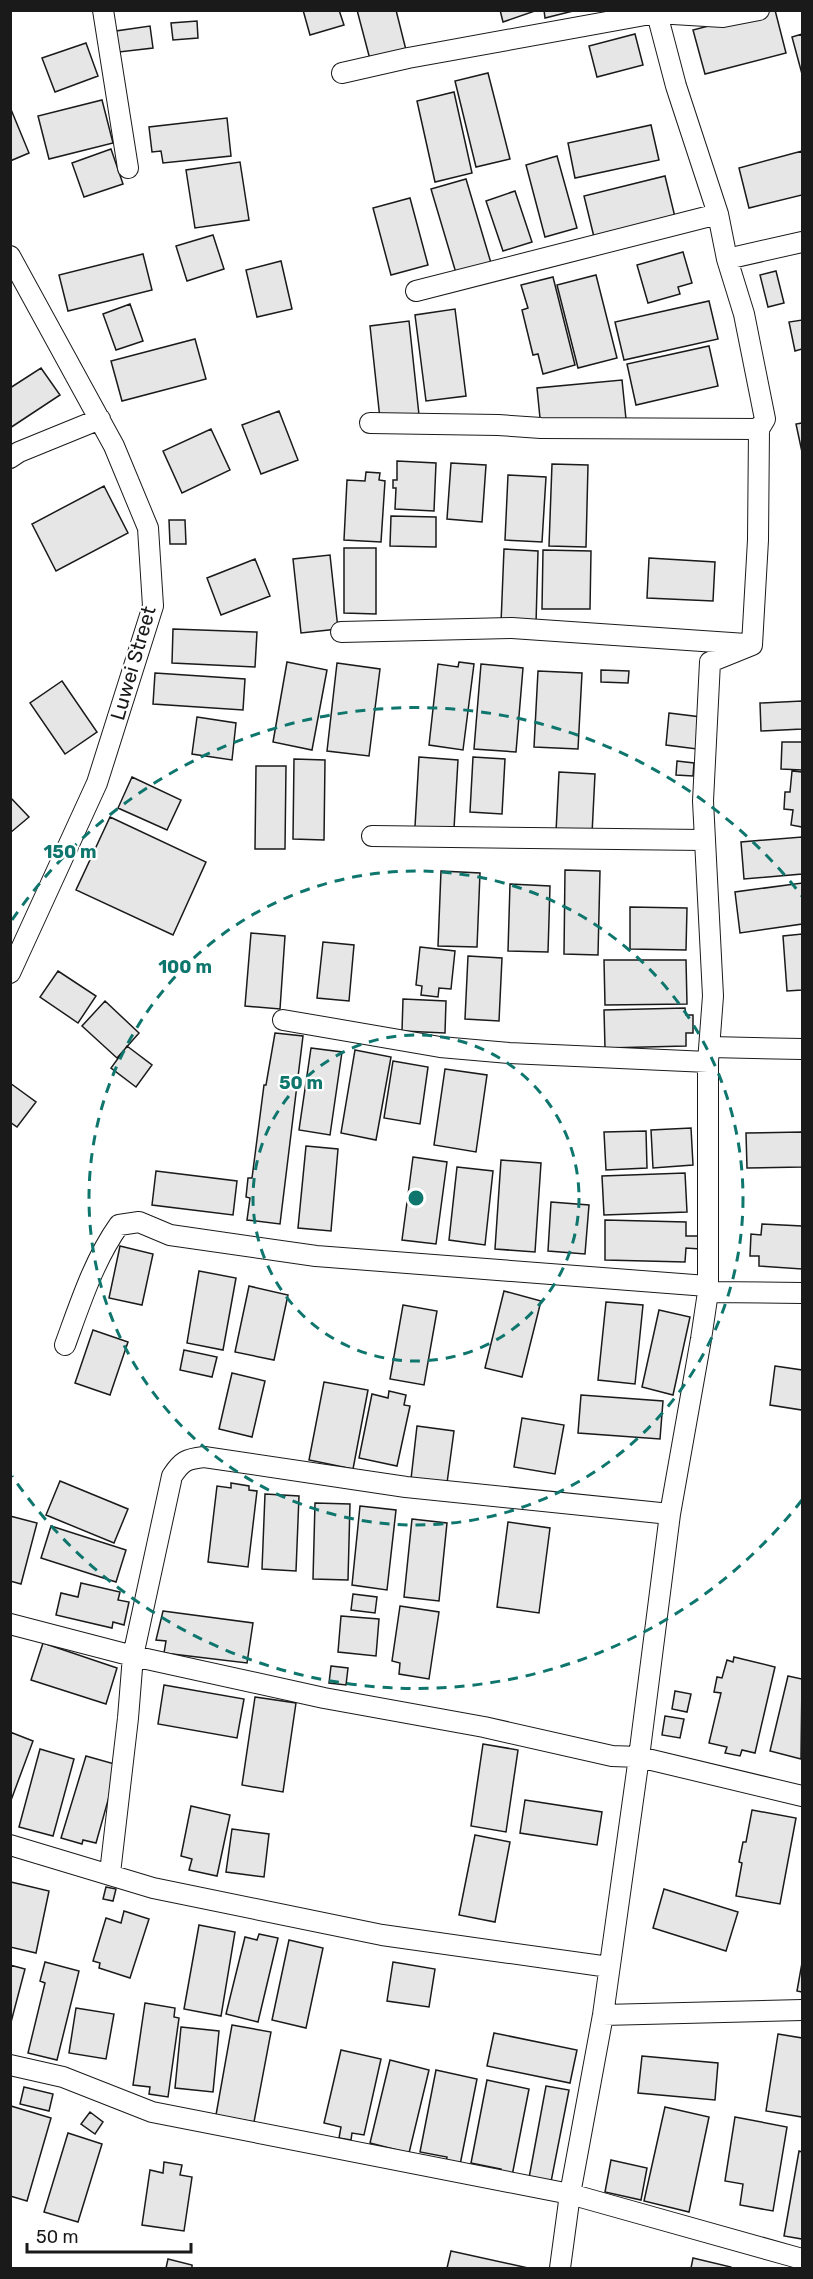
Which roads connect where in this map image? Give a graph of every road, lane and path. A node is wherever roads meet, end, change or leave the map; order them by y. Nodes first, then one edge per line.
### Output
1 (103, 10) edge
2 (759, 10) edge
3 (656, 12) edge
4 (342, 73) dead end
5 (128, 168) dead end
6 (718, 214) junction
7 (802, 242) edge
8 (10, 256) edge
9 (727, 259) junction
10 (416, 291) dead end
11 (100, 418) junction
12 (370, 423) dead end
13 (759, 429) junction
14 (10, 458) edge
15 (341, 632) dead end
16 (752, 645) junction
17 (372, 836) dead end
18 (703, 840) junction
19 (10, 973) edge
20 (283, 1020) dead end
21 (802, 1049) edge
22 (710, 1054) junction
23 (708, 1289) junction
24 (802, 1293) edge
25 (65, 1345) dead end
26 (670, 1514) junction
27 (10, 1624) edge
28 (133, 1656) junction
29 (639, 1757) junction
30 (802, 1796) edge
31 (10, 1845) edge
32 (110, 1873) junction
33 (609, 1967) junction
34 (802, 2010) edge
35 (603, 2014) junction
36 (10, 2065) edge
37 (570, 2194) junction
38 (802, 2259) edge
39 (560, 2268) edge

1 - 5 street
2 - 3 street
3 - 4 street
3 - 6 street
6 - 9 street
6 - 10 street
7 - 9 street
8 - 11 street, Luwei Street
9 - 13 street
11 - 14 street
11 - 19 street, Luwei Street
12 - 13 street
13 - 16 street
15 - 16 street
16 - 18 street
17 - 18 street
18 - 22 street
20 - 22 street
21 - 22 street
22 - 23 street
23 - 24 street
23 - 25 street
23 - 26 street
26 - 28 street
26 - 29 street
27 - 28 street
28 - 29 street
28 - 32 street
29 - 30 street
29 - 33 street
31 - 32 street
32 - 33 street
33 - 35 street
34 - 35 street
35 - 37 street
36 - 37 street
37 - 38 street
37 - 39 street

